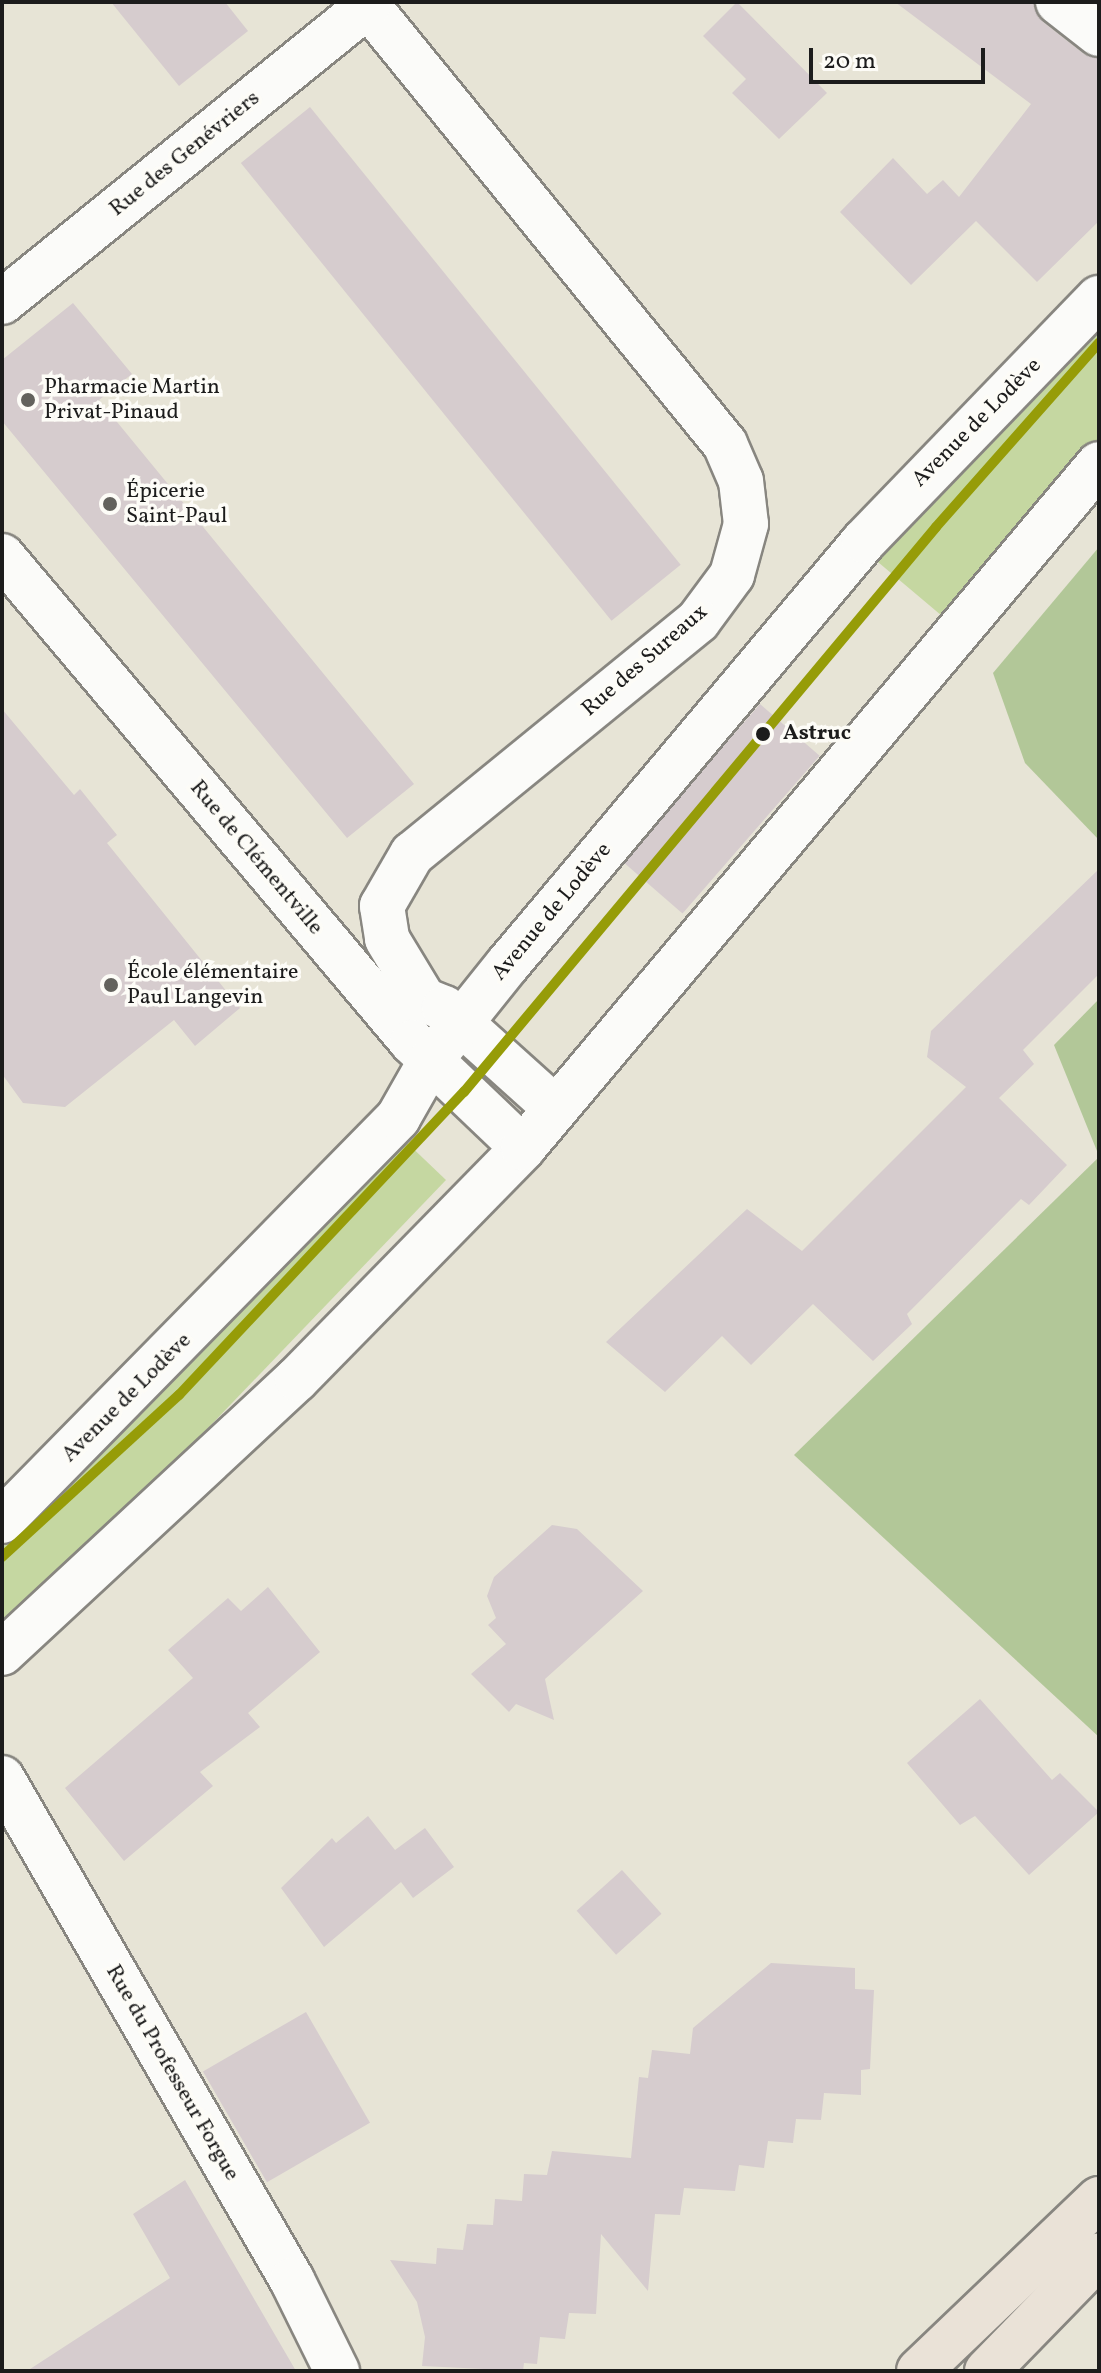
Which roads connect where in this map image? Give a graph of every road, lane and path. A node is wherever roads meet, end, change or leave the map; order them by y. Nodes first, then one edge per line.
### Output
1 (1058, 2) edge
2 (366, 4) edge
3 (1099, 34) edge
4 (1099, 298) edge
5 (2, 302) edge
6 (1099, 464) edge
7 (2, 556) edge
8 (461, 1024) junction
9 (431, 1060) junction
10 (555, 1108) junction
11 (523, 1148) junction
12 (2, 1521) edge
13 (2, 1653) edge
14 (2, 1778) edge
15 (1099, 2199) edge
16 (1099, 2256) edge
17 (337, 2371) edge
18 (919, 2371) edge
19 (987, 2371) edge

1 - 3 street
2 - 5 street, Rue des Genévriers
2 - 8 street, Rue des Sureaux
4 - 8 street, Avenue de Lodève
6 - 10 street
7 - 9 street, Rue de Clémentville
8 - 9 street, Avenue de Lodève
8 - 10 street, Rue des Sureaux
9 - 11 street, Rue de Clémentville
9 - 12 street, Avenue de Lodève
10 - 11 street
11 - 13 street
14 - 17 street, Rue du Professeur Forgue
15 - 18 main road
16 - 19 main road

